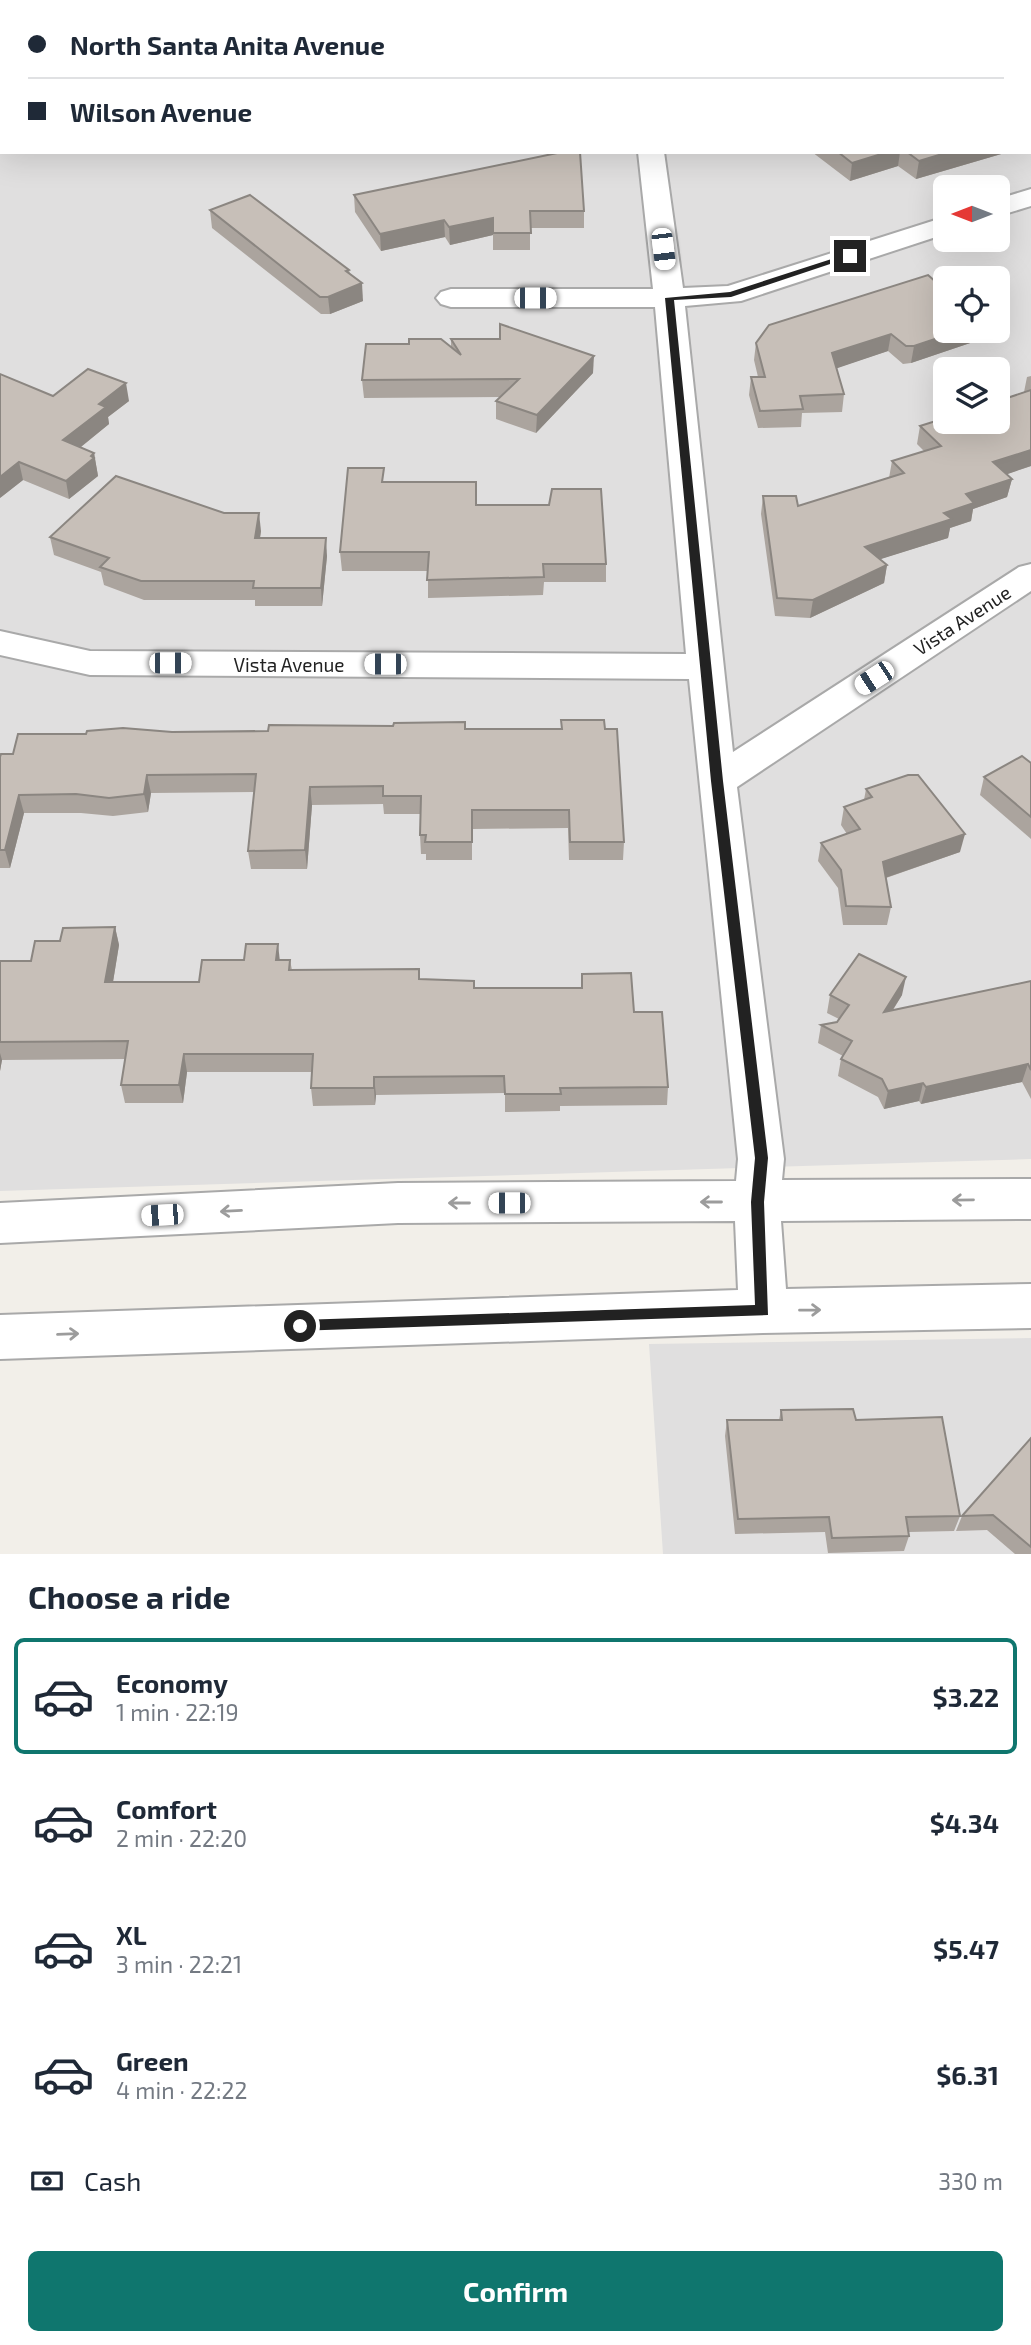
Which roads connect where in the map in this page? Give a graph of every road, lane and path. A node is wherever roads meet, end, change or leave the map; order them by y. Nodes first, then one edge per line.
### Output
1 (651, 154) edge
2 (1031, 197) edge
3 (1010, 204) edge
4 (933, 229) edge
5 (451, 298) dead end
6 (669, 298) junction
7 (1031, 575) edge
8 (0, 643) edge
9 (706, 667) junction
10 (717, 781) junction
11 (1031, 1199) edge
12 (757, 1202) junction
13 (0, 1223) edge
14 (1031, 1306) edge
15 (763, 1311) junction
16 (0, 1337) edge

1 - 6 street
2 - 3 street
4 - 6 street
5 - 6 street
6 - 9 street
7 - 10 street, Vista Avenue
8 - 9 street, Vista Avenue
9 - 10 street
10 - 12 street
11 -> 12 street
12 -> 13 street
12 - 15 street
15 -> 14 street
16 -> 15 street

